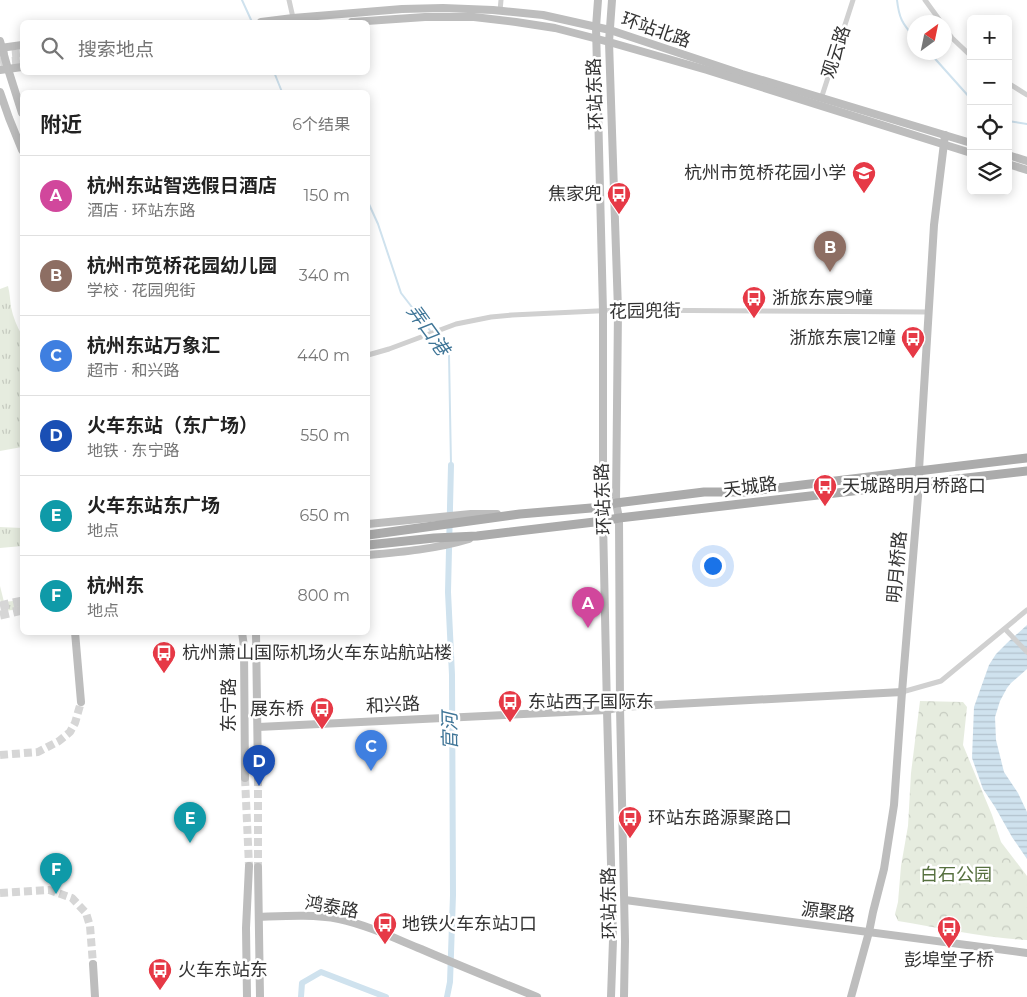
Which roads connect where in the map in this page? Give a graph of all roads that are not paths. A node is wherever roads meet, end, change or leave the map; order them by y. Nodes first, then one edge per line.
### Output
1 (289, 0) edge
2 (501, 0) edge
3 (598, 0) edge
4 (612, 0) edge
5 (853, 0) edge
6 (925, 0) edge
7 (500, 11) junction
8 (936, 15) edge
9 (275, 20) edge
10 (294, 20) edge
11 (370, 21) edge
12 (596, 27) junction
13 (610, 30) junction
14 (952, 38) edge
15 (597, 39) junction
16 (609, 42) junction
17 (1, 45) edge
18 (20, 45) edge
19 (967, 52) edge
20 (20, 67) edge
21 (4, 69) edge
22 (1012, 86) edge
23 (0, 92) edge
24 (1027, 95) edge
25 (820, 101) junction
26 (20, 108) edge
27 (945, 135) junction
28 (967, 142) edge
29 (944, 144) junction
30 (20, 145) edge
31 (967, 152) edge
32 (1012, 156) edge
33 (1027, 161) edge
34 (1012, 165) edge
35 (1027, 170) edge
36 (618, 310) junction
37 (603, 311) junction
38 (929, 312) junction
39 (370, 354) edge
40 (1027, 458) edge
41 (918, 470) junction
42 (1027, 471) edge
43 (919, 484) junction
44 (616, 503) junction
45 (603, 507) junction
46 (620, 518) junction
47 (437, 521) junction
48 (603, 521) junction
49 (370, 524) edge
50 (370, 535) edge
51 (477, 536) junction
52 (436, 542) junction
53 (370, 545) edge
54 (370, 555) edge
55 (1027, 610) edge
56 (1005, 629) junction
57 (75, 635) edge
58 (242, 635) edge
59 (256, 635) edge
60 (1027, 652) edge
61 (902, 692) junction
62 (81, 702) tunnel mouth
63 (620, 707) junction
64 (607, 710) junction
65 (258, 727) junction
66 (245, 778) tunnel mouth
67 (258, 778) tunnel mouth
68 (249, 866) tunnel mouth
69 (258, 866) tunnel mouth
70 (625, 900) junction
71 (259, 917) junction
72 (869, 932) junction
73 (1027, 953) edge
74 (93, 964) tunnel mouth
75 (95, 997) edge
76 (247, 997) edge
77 (260, 997) edge
78 (537, 997) edge
79 (611, 997) edge
80 (624, 997) edge
81 (851, 997) edge

1 - 10 street
2 - 7 street
3 - 12 main road, 环站东路
4 - 13 main road, 环站东路
5 - 25 street, 观云路
6 - 8 street
7 - 10 main road, 环站北路
7 - 12 main road, 环站北路
9 - 10 main road, 环站北路
11 - 15 main road, 环站北路
12 - 13 main road, 环站北路
12 - 15 main road, 环站东路
13 - 16 main road, 环站东路
13 - 25 main road, 环站北路
14 - 19 street
15 - 16 main road, 环站北路
15 - 37 main road, 环站东路
16 - 25 main road, 环站北路
16 - 36 main road, 环站东路
17 - 18 main road
17 - 21 main road
20 - 21 main road
21 - 26 main road
22 - 24 street
23 - 30 main road
25 - 27 main road, 环站北路
25 - 29 main road, 环站北路
27 - 28 main road, 环站北路
27 - 29 main road, 明月桥路
29 - 31 main road, 环站北路
29 - 38 main road, 明月桥路
32 - 33 main road
34 - 35 main road
36 - 37 street, 花园兜街
36 - 38 street, 花园兜街
36 - 44 main road, 环站东路
37 - 39 street, 花园兜街
37 - 45 main road, 环站东路
38 - 41 main road, 明月桥路
40 - 41 main road, 天城路
41 - 43 main road, 明月桥路
41 - 44 main road, 天城路
42 - 43 main road, 天城路
43 - 46 main road, 天城路
43 - 61 main road, 明月桥路
44 - 45 main road, 天城路
44 - 46 main road, 环站东路
45 - 47 main road, 天城路
45 - 48 main road, 环站东路
46 - 48 main road, 天城路
46 - 63 main road, 环站东路
47 - 49 main road, 天城路
47 - 50 main road, 天城路
48 - 51 main road, 天城路
48 - 64 main road, 环站东路
51 - 52 main road, 天城路
51 - 52 main road, 天城路
52 - 53 main road, 天城路
52 - 54 main road, 天城路
55 - 56 street
56 - 60 street
56 - 61 street
57 - 62 main road
58 - 66 main road, 东宁路
59 - 65 main road, 东宁路
61 - 63 main road, 和兴路
61 - 72 main road, 明月桥路
63 - 64 main road, 和兴路
63 - 70 main road, 环站东路
64 - 65 main road, 和兴路
64 - 79 main road, 环站东路
65 - 67 main road, 东宁路
68 - 76 main road
69 - 71 main road
70 - 72 main road, 源聚路
70 - 80 main road, 环站东路
71 - 77 main road
71 - 78 main road, 鸿泰路
72 - 73 main road, 源聚路
72 - 81 main road, 明月桥路
74 - 75 main road

